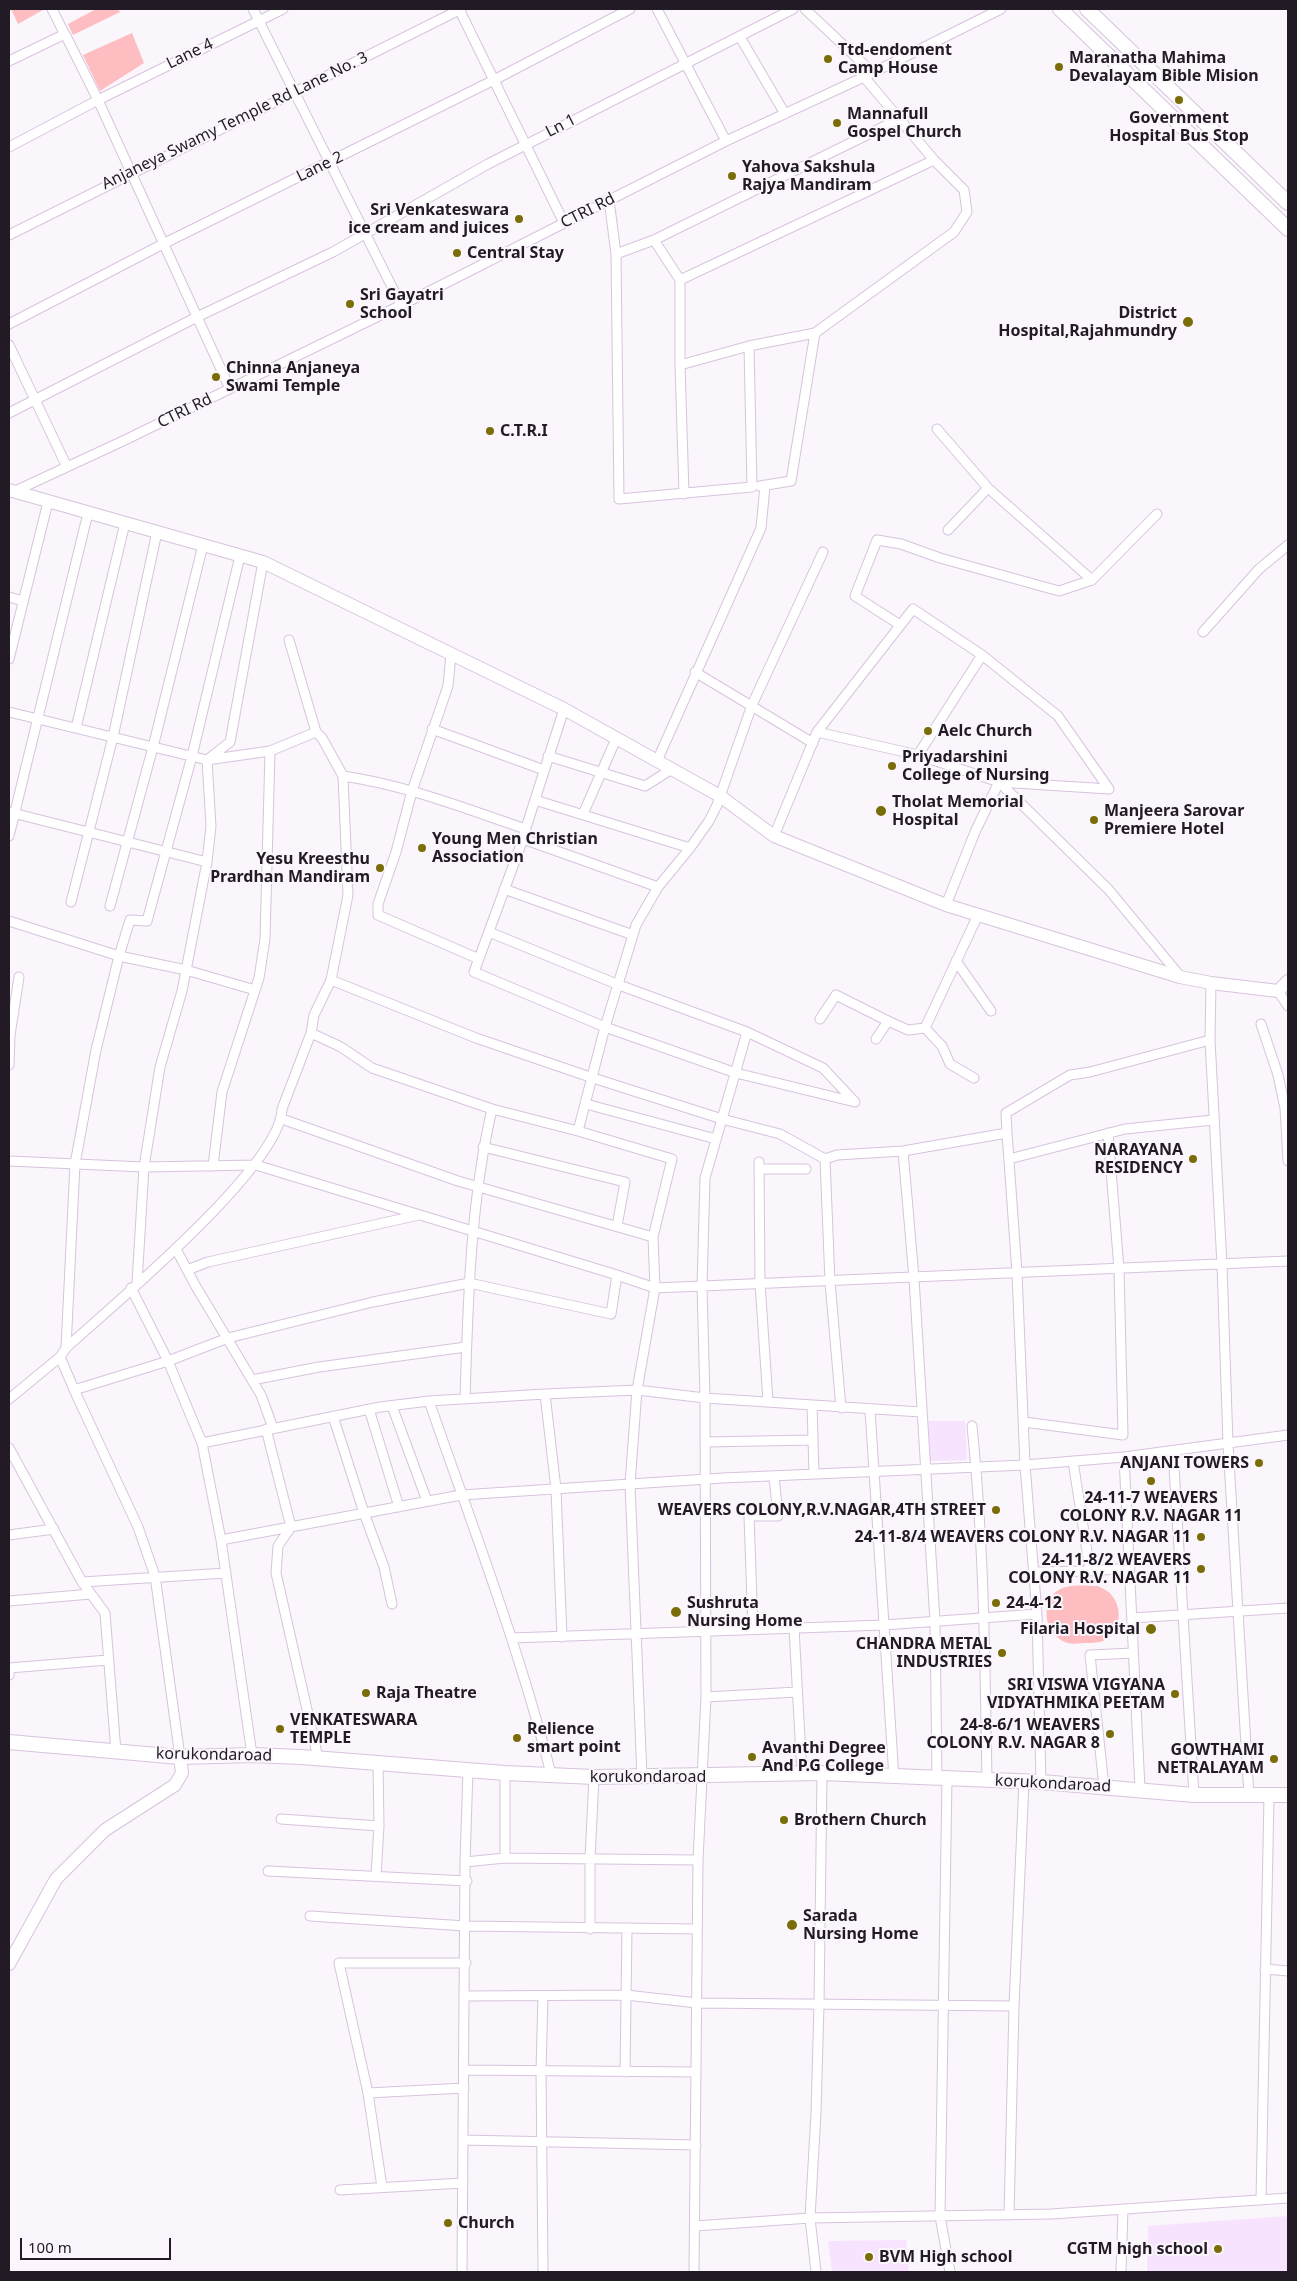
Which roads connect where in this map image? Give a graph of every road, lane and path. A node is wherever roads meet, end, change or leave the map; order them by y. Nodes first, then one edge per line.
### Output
1 (52, 9) edge
2 (253, 9) edge
3 (282, 9) edge
4 (460, 9) edge
5 (630, 9) edge
6 (657, 9) edge
7 (794, 9) edge
8 (805, 9) edge
9 (1001, 9) edge
10 (1060, 9) edge
11 (1087, 9) edge
12 (259, 20) junction
13 (65, 36) junction
14 (740, 37) junction
15 (9, 61) edge
16 (686, 64) junction
17 (868, 75) junction
18 (494, 80) junction
19 (294, 92) junction
20 (98, 100) junction
21 (785, 114) junction
22 (899, 119) junction
23 (726, 141) junction
24 (526, 144) junction
25 (9, 147) edge
26 (934, 160) junction
27 (330, 161) junction
28 (131, 172) junction
29 (609, 200) junction
30 (1288, 203) edge
31 (564, 223) junction
32 (1288, 229) edge
33 (9, 234) edge
34 (364, 234) junction
35 (654, 240) junction
36 (163, 244) junction
37 (616, 254) junction
38 (680, 280) junction
39 (401, 305) junction
40 (197, 318) junction
41 (9, 324) edge
42 (815, 332) junction
43 (9, 345) edge
44 (749, 346) junction
45 (680, 366) junction
46 (230, 389) junction
47 (33, 400) junction
48 (9, 413) edge
49 (937, 428) dead end
50 (67, 467) junction
51 (765, 486) junction
52 (752, 487) junction
53 (988, 488) junction
54 (11, 491) edge
55 (684, 494) junction
56 (48, 502) junction
57 (88, 513) junction
58 (1158, 514) dead end
59 (125, 523) junction
60 (948, 530) dead end
61 (157, 532) junction
62 (203, 545) junction
63 (1288, 545) edge
64 (823, 552) dead end
65 (240, 556) junction
66 (264, 562) junction
67 (1092, 580) junction
68 (9, 598) edge
69 (23, 601) junction
70 (900, 626) junction
71 (1203, 632) dead end
72 (289, 640) dead end
73 (451, 654) junction
74 (982, 656) junction
75 (9, 659) edge
76 (695, 672) junction
77 (752, 706) junction
78 (564, 709) junction
79 (9, 712) edge
80 (38, 719) junction
81 (76, 728) junction
82 (432, 730) junction
83 (316, 732) junction
84 (817, 732) junction
85 (113, 737) junction
86 (616, 739) junction
87 (814, 742) junction
88 (153, 747) junction
89 (270, 751) junction
90 (918, 755) junction
91 (192, 756) junction
92 (548, 756) junction
93 (207, 760) junction
94 (657, 761) junction
95 (672, 769) junction
96 (544, 770) junction
97 (602, 772) junction
98 (343, 776) junction
99 (998, 782) junction
100 (412, 791) junction
101 (720, 796) junction
102 (535, 800) junction
103 (12, 813) edge
104 (583, 814) junction
105 (526, 829) junction
106 (88, 833) junction
107 (9, 836) edge
108 (774, 836) junction
109 (523, 839) junction
110 (127, 844) junction
111 (690, 848) junction
112 (165, 852) junction
113 (207, 862) junction
114 (658, 887) junction
115 (504, 889) junction
116 (71, 902) dead end
117 (946, 905) junction
118 (110, 906) dead end
119 (978, 915) junction
120 (9, 921) edge
121 (488, 932) junction
122 (633, 935) junction
123 (118, 956) junction
124 (479, 959) junction
125 (956, 961) junction
126 (186, 971) junction
127 (19, 977) dead end
128 (1180, 977) junction
129 (331, 980) junction
130 (1288, 981) edge
131 (1211, 983) junction
132 (619, 985) junction
133 (255, 990) junction
134 (1278, 990) junction
135 (1288, 1006) edge
136 (992, 1011) dead end
137 (820, 1020) dead end
138 (888, 1022) junction
139 (1261, 1024) dead end
140 (605, 1027) junction
141 (925, 1028) junction
142 (747, 1032) junction
143 (310, 1033) junction
144 (876, 1039) dead end
145 (1210, 1040) junction
146 (9, 1065) edge
147 (736, 1073) junction
148 (593, 1078) junction
149 (974, 1078) dead end
150 (586, 1104) junction
151 (492, 1109) junction
152 (282, 1119) junction
153 (722, 1119) junction
154 (1213, 1120) junction
155 (578, 1131) junction
156 (1007, 1133) junction
157 (1108, 1133) junction
158 (716, 1139) junction
159 (483, 1147) junction
160 (903, 1151) junction
161 (825, 1158) junction
162 (1009, 1159) junction
163 (9, 1161) edge
164 (1288, 1161) edge
165 (75, 1164) junction
166 (256, 1165) junction
167 (213, 1166) junction
168 (144, 1167) junction
169 (806, 1169) dead end
170 (478, 1187) junction
171 (420, 1215) junction
172 (617, 1226) junction
173 (472, 1231) junction
174 (652, 1237) junction
175 (176, 1249) junction
176 (1288, 1261) edge
177 (1222, 1265) junction
178 (1119, 1269) junction
179 (187, 1270) junction
180 (1018, 1273) junction
181 (617, 1274) junction
182 (914, 1278) junction
183 (830, 1282) junction
184 (469, 1283) junction
185 (760, 1283) junction
186 (134, 1286) junction
187 (702, 1286) junction
188 (655, 1288) junction
189 (228, 1338) junction
190 (466, 1347) junction
191 (66, 1348) junction
192 (60, 1357) junction
193 (168, 1361) junction
194 (252, 1380) junction
195 (74, 1390) junction
196 (637, 1390) junction
197 (545, 1394) junction
198 (705, 1398) junction
199 (9, 1399) edge
200 (464, 1399) junction
201 (429, 1401) junction
202 (768, 1401) junction
203 (812, 1405) junction
204 (392, 1406) junction
205 (840, 1408) junction
206 (369, 1409) junction
207 (870, 1410) junction
208 (921, 1412) junction
209 (333, 1416) junction
210 (1024, 1422) junction
211 (972, 1426) dead end
212 (269, 1429) junction
213 (1288, 1435) edge
214 (813, 1440) junction
215 (704, 1442) junction
216 (202, 1443) junction
217 (1228, 1444) junction
218 (9, 1448) edge
219 (1173, 1451) junction
220 (1124, 1457) junction
221 (1072, 1461) junction
222 (12, 1464) edge
223 (1025, 1465) junction
224 (976, 1467) junction
225 (924, 1470) junction
226 (875, 1472) junction
227 (814, 1474) junction
228 (774, 1476) junction
229 (705, 1479) junction
230 (630, 1484) junction
231 (556, 1489) junction
232 (461, 1495) junction
233 (427, 1501) junction
234 (399, 1507) junction
235 (364, 1513) junction
236 (291, 1527) junction
237 (54, 1529) junction
238 (9, 1535) edge
239 (221, 1540) junction
240 (1130, 1568) junction
241 (1090, 1571) junction
242 (1034, 1572) junction
243 (226, 1573) junction
244 (155, 1576) junction
245 (82, 1582) junction
246 (91, 1594) junction
247 (9, 1601) edge
248 (392, 1604) dead end
249 (1288, 1608) edge
250 (1238, 1611) junction
251 (1038, 1614) junction
252 (1183, 1614) junction
253 (984, 1617) junction
254 (1132, 1618) junction
255 (935, 1621) junction
256 (884, 1625) junction
257 (794, 1628) junction
258 (753, 1629) junction
259 (706, 1630) junction
260 (637, 1634) junction
261 (562, 1637) junction
262 (512, 1638) junction
263 (1134, 1653) junction
264 (108, 1660) junction
265 (9, 1675) edge
266 (797, 1692) junction
267 (706, 1697) junction
268 (9, 1742) edge
269 (116, 1752) junction
270 (252, 1755) junction
271 (180, 1757) junction
272 (318, 1758) junction
273 (378, 1763) junction
274 (468, 1770) junction
275 (505, 1773) junction
276 (550, 1774) junction
277 (802, 1774) junction
278 (822, 1774) junction
279 (642, 1776) junction
280 (703, 1777) junction
281 (594, 1778) junction
282 (894, 1778) junction
283 (942, 1778) junction
284 (987, 1781) junction
285 (1024, 1782) junction
286 (1041, 1782) junction
287 (1104, 1787) junction
288 (1140, 1789) junction
289 (1194, 1795) junction
290 (1288, 1795) edge
291 (1249, 1796) junction
292 (1269, 1796) junction
293 (281, 1819) dead end
294 (379, 1826) junction
295 (505, 1858) junction
296 (590, 1859) junction
297 (698, 1860) junction
298 (465, 1862) junction
299 (268, 1871) dead end
300 (376, 1876) junction
301 (467, 1881) junction
302 (310, 1916) dead end
303 (466, 1926) junction
304 (590, 1929) junction
305 (627, 1929) junction
306 (697, 1929) junction
307 (466, 1963) junction
308 (9, 1964) edge
309 (1266, 1969) junction
310 (1288, 1971) edge
311 (626, 1995) junction
312 (465, 1996) junction
313 (543, 1996) junction
314 (697, 2003) junction
315 (819, 2005) junction
316 (942, 2005) junction
317 (1014, 2006) junction
318 (464, 2070) junction
319 (541, 2071) junction
320 (625, 2072) junction
321 (696, 2072) junction
322 (464, 2088) junction
323 (368, 2093) junction
324 (463, 2140) junction
325 (542, 2141) junction
326 (696, 2145) junction
327 (463, 2183) junction
328 (382, 2187) junction
329 (340, 2190) dead end
330 (1288, 2198) edge
331 (1261, 2200) junction
332 (1123, 2209) junction
333 (1009, 2215) junction
334 (940, 2216) junction
335 (810, 2218) junction
336 (694, 2226) junction
337 (462, 2272) edge
338 (543, 2272) edge
339 (694, 2272) edge
340 (816, 2272) edge
341 (950, 2272) edge
342 (1121, 2272) edge

1 - 13 street
2 - 12 street
3 - 12 street, Lane 4
4 - 18 street
4 - 19 street, Anjaneya Swamy Temple Rd Lane No. 3
5 - 18 street, Lane 2
6 - 16 street
7 - 14 street, Ln 1
8 - 17 street
9 - 17 street, CTRI Rd
10 - 32 main road
11 - 30 main road
12 - 19 street
12 - 20 street, Lane 4
13 - 15 street
13 - 20 street
14 - 16 street, Ln 1
14 - 21 street
16 - 23 street
16 - 24 street, Ln 1
17 - 21 street, CTRI Rd
17 - 22 street
18 - 24 street
18 - 27 street, Lane 2
19 - 27 street
19 - 28 street, Anjaneya Swamy Temple Rd Lane No. 3
20 - 25 street, Lane 4
20 - 28 street
21 - 23 street, CTRI Rd
22 - 26 street
22 - 35 street
23 - 29 street, CTRI Rd
24 - 31 street
24 - 34 street, Ln 1
26 - 38 street
26 - 42 street
27 - 34 street
27 - 36 street, Lane 2
28 - 33 street, Anjaneya Swamy Temple Rd Lane No. 3
28 - 36 street
29 - 31 street, CTRI Rd
29 - 37 street
31 - 39 street, CTRI Rd
34 - 39 street
34 - 40 street, Ln 1
35 - 37 street
35 - 38 street
36 - 40 street
36 - 41 street, Lane 2
37 - 55 street
38 - 45 street
39 - 46 street, CTRI Rd
40 - 46 street
40 - 47 street, Ln 1
42 - 44 street
42 - 51 street
43 - 47 street
44 - 45 street
44 - 52 street
45 - 55 street
46 - 50 street, CTRI Rd
47 - 48 street, Ln 1
47 - 50 street
49 - 53 street
50 - 54 street, CTRI Rd
51 - 52 street
51 - 76 street
52 - 55 street
53 - 60 street
53 - 67 street
54 - 56 street
56 - 57 street
56 - 69 street
57 - 59 street
57 - 80 street
58 - 67 street
59 - 61 street
59 - 81 street
61 - 62 street
61 - 85 street
62 - 65 street
62 - 88 street
63 - 71 street
64 - 77 street
65 - 66 street
65 - 91 street
66 - 73 street
66 - 93 street
67 - 70 street
68 - 69 street
69 - 75 street
70 - 74 street
70 - 84 street
72 - 83 street
73 - 78 street
73 - 82 street
74 - 90 street
74 - 99 street
76 - 77 street
76 - 94 street
77 - 87 street
77 - 101 street
78 - 86 street
78 - 92 street
79 - 80 street
80 - 81 street
80 - 103 street
81 - 85 street
82 - 96 street
82 - 100 street
83 - 89 street
83 - 98 street
84 - 87 street
84 - 90 street
85 - 88 street
85 - 106 street
86 - 94 street
86 - 97 street
87 - 108 street
88 - 91 street
88 - 110 street
89 - 93 street
89 - 133 street
90 - 99 street
91 - 93 street
91 - 112 street
92 - 96 street
92 - 97 street
93 - 113 street
94 - 95 street
95 - 97 street
95 - 101 street
96 - 102 street
97 - 104 street
98 - 100 street
98 - 129 street
99 - 117 street
99 - 128 street
100 - 105 street
100 - 124 street
101 - 108 street
101 - 111 street
102 - 104 street
102 - 105 street
103 - 106 street
103 - 107 street
104 - 111 street
105 - 109 street
106 - 110 street
106 - 116 street
108 - 117 street
109 - 114 street
109 - 115 street
110 - 112 street
110 - 118 street
111 - 114 street
112 - 113 street
112 - 123 street
113 - 126 street
114 - 122 street
115 - 121 street
115 - 122 street
117 - 119 street
119 - 125 street
119 - 128 street
120 - 123 street
121 - 124 street
121 - 132 street
122 - 132 street
123 - 126 street
123 - 165 street
124 - 140 street
125 - 136 street
125 - 141 street
126 - 133 street
126 - 168 street
127 - 146 street
128 - 131 street
129 - 143 street
129 - 148 street
130 - 134 street
131 - 134 street
131 - 145 street
132 - 140 street
132 - 142 street
133 - 167 street
134 - 135 street
137 - 138 street
138 - 141 street
138 - 144 street
139 - 164 street
140 - 147 street
140 - 148 street
141 - 149 street
142 - 147 street
142 - 147 street
143 - 151 street
143 - 152 street
145 - 154 street
145 - 156 street
147 - 153 street
148 - 150 street
148 - 153 street
150 - 155 street
150 - 158 street
151 - 155 street
151 - 159 street
152 - 166 street
152 - 170 street
153 - 158 street
153 - 161 street
154 - 157 street
154 - 177 street
155 - 174 street
156 - 160 street
156 - 162 street
157 - 162 street
157 - 178 street
158 - 187 street
159 - 170 street
159 - 172 street
160 - 161 street
160 - 182 street
161 - 183 street
162 - 180 street
163 - 165 street
165 - 168 street
165 - 191 street
166 - 167 street
166 - 171 street
166 - 175 street
167 - 168 street
168 - 186 street
169 - 185 street
170 - 172 street
170 - 173 street
171 - 173 street
171 - 179 street
172 - 174 street
173 - 181 street
173 - 184 street
174 - 188 street
175 - 179 street
175 - 186 street
176 - 177 street
177 - 178 street
177 - 217 street
178 - 180 street
178 - 210 street
179 - 189 street
180 - 182 street
180 - 210 street
181 - 184 street
181 - 188 street
182 - 183 street
182 - 208 street
183 - 185 street
183 - 205 street
184 - 189 street
184 - 190 street
185 - 187 street
185 - 202 street
186 - 191 street
186 - 193 street
187 - 188 street
187 - 198 street
188 - 196 street
189 - 193 street
189 - 194 street
190 - 194 street
190 - 200 street
191 - 192 street
192 - 195 street
192 - 199 street
193 - 195 street
193 - 216 street
194 - 212 street
195 - 244 street
196 - 197 street
196 - 198 street
196 - 230 street
197 - 200 street
197 - 231 street
198 - 202 street
198 - 215 street
200 - 201 street
201 - 204 street
201 - 232 street
202 - 203 street
203 - 205 street
203 - 214 street
204 - 206 street
204 - 233 street
205 - 207 street
206 - 209 street
206 - 234 street
207 - 208 street
207 - 226 street
208 - 225 street
209 - 212 street
209 - 235 street
210 - 223 street
211 - 224 street
212 - 216 street
212 - 236 street
213 - 217 street
214 - 215 street
214 - 227 street
215 - 229 street
216 - 239 street
217 - 219 street
217 - 250 street
218 - 222 street
219 - 220 street
219 - 252 street
220 - 221 street
220 - 240 street
221 - 223 street
221 - 241 street
222 - 237 street
223 - 224 street
223 - 242 street
224 - 225 street
224 - 253 street
225 - 226 street
225 - 255 street
226 - 227 street
226 - 256 street
227 - 228 street
228 - 229 street
228 - 258 street
229 - 230 street
229 - 259 street
230 - 231 street
230 - 260 street
231 - 232 street
231 - 261 street
232 - 233 street
232 - 262 street
233 - 234 street
234 - 235 street
235 - 236 street
235 - 248 street
236 - 239 street
236 - 272 street
237 - 238 street
237 - 245 street
239 - 243 street
240 - 241 street
240 - 254 street
241 - 242 street
242 - 251 street
243 - 244 street
243 - 270 street
244 - 245 street
244 - 271 street
245 - 246 street
246 - 247 street
246 - 264 street
249 - 250 street
250 - 252 street
250 - 291 street
251 - 253 street
251 - 286 street
252 - 254 street
252 - 289 street
253 - 255 street
253 - 284 street
254 - 263 street
255 - 256 street
255 - 283 street
256 - 257 street
256 - 282 street
257 - 258 street
257 - 266 street
258 - 259 street
259 - 260 street
259 - 267 street
260 - 261 street
260 - 279 street
261 - 262 street
262 - 276 street
263 - 287 street
263 - 288 street
264 - 265 street
264 - 269 street
266 - 267 street
266 - 277 street
267 - 280 street
268 - 269 main road, korukondaroad
269 - 271 main road, korukondaroad
270 - 271 main road, korukondaroad
270 - 272 main road, korukondaroad
271 - 308 street
272 - 273 main road, korukondaroad
273 - 274 main road, korukondaroad
273 - 294 street
274 - 275 main road, korukondaroad
274 - 298 street
275 - 276 main road, korukondaroad
275 - 295 street
276 - 281 main road, korukondaroad
277 - 278 main road, korukondaroad
277 - 280 main road, korukondaroad
278 - 282 main road, korukondaroad
278 - 315 street
279 - 280 main road, korukondaroad
279 - 281 main road, korukondaroad
280 - 297 street
281 - 296 street
282 - 283 main road, korukondaroad
283 - 284 main road, korukondaroad
283 - 316 street
284 - 285 main road, korukondaroad
285 - 286 main road, korukondaroad
285 - 317 street
286 - 287 main road, korukondaroad
287 - 288 main road, korukondaroad
288 - 289 main road, korukondaroad
289 - 291 main road, korukondaroad
290 - 292 main road, korukondaroad
291 - 292 main road, korukondaroad
292 - 309 street
293 - 294 street
294 - 300 street
295 - 296 street
295 - 298 street
296 - 297 street
296 - 304 street
297 - 306 street
298 - 301 street
299 - 300 street
300 - 301 street
301 - 303 street
302 - 303 street
303 - 304 street
303 - 307 street
304 - 305 street
305 - 306 street
305 - 311 street
306 - 314 street
307 - 312 street
307 - 323 street
309 - 310 street
309 - 331 street
311 - 313 street
311 - 314 street
311 - 320 street
312 - 313 street
312 - 318 street
313 - 319 street
314 - 315 street
314 - 321 street
315 - 316 street
315 - 335 street
316 - 317 street
316 - 334 street
317 - 333 street
318 - 319 street
318 - 322 street
319 - 320 street
319 - 325 street
320 - 321 street
321 - 326 street
322 - 323 street
322 - 324 street
323 - 328 street
324 - 325 street
324 - 327 street
325 - 326 street
325 - 338 street
326 - 336 street
327 - 328 street
327 - 337 street
328 - 329 street
330 - 331 street
331 - 332 street
332 - 333 street
332 - 342 street
333 - 334 street
334 - 335 street
334 - 341 street
335 - 336 street
335 - 340 street
336 - 339 street

